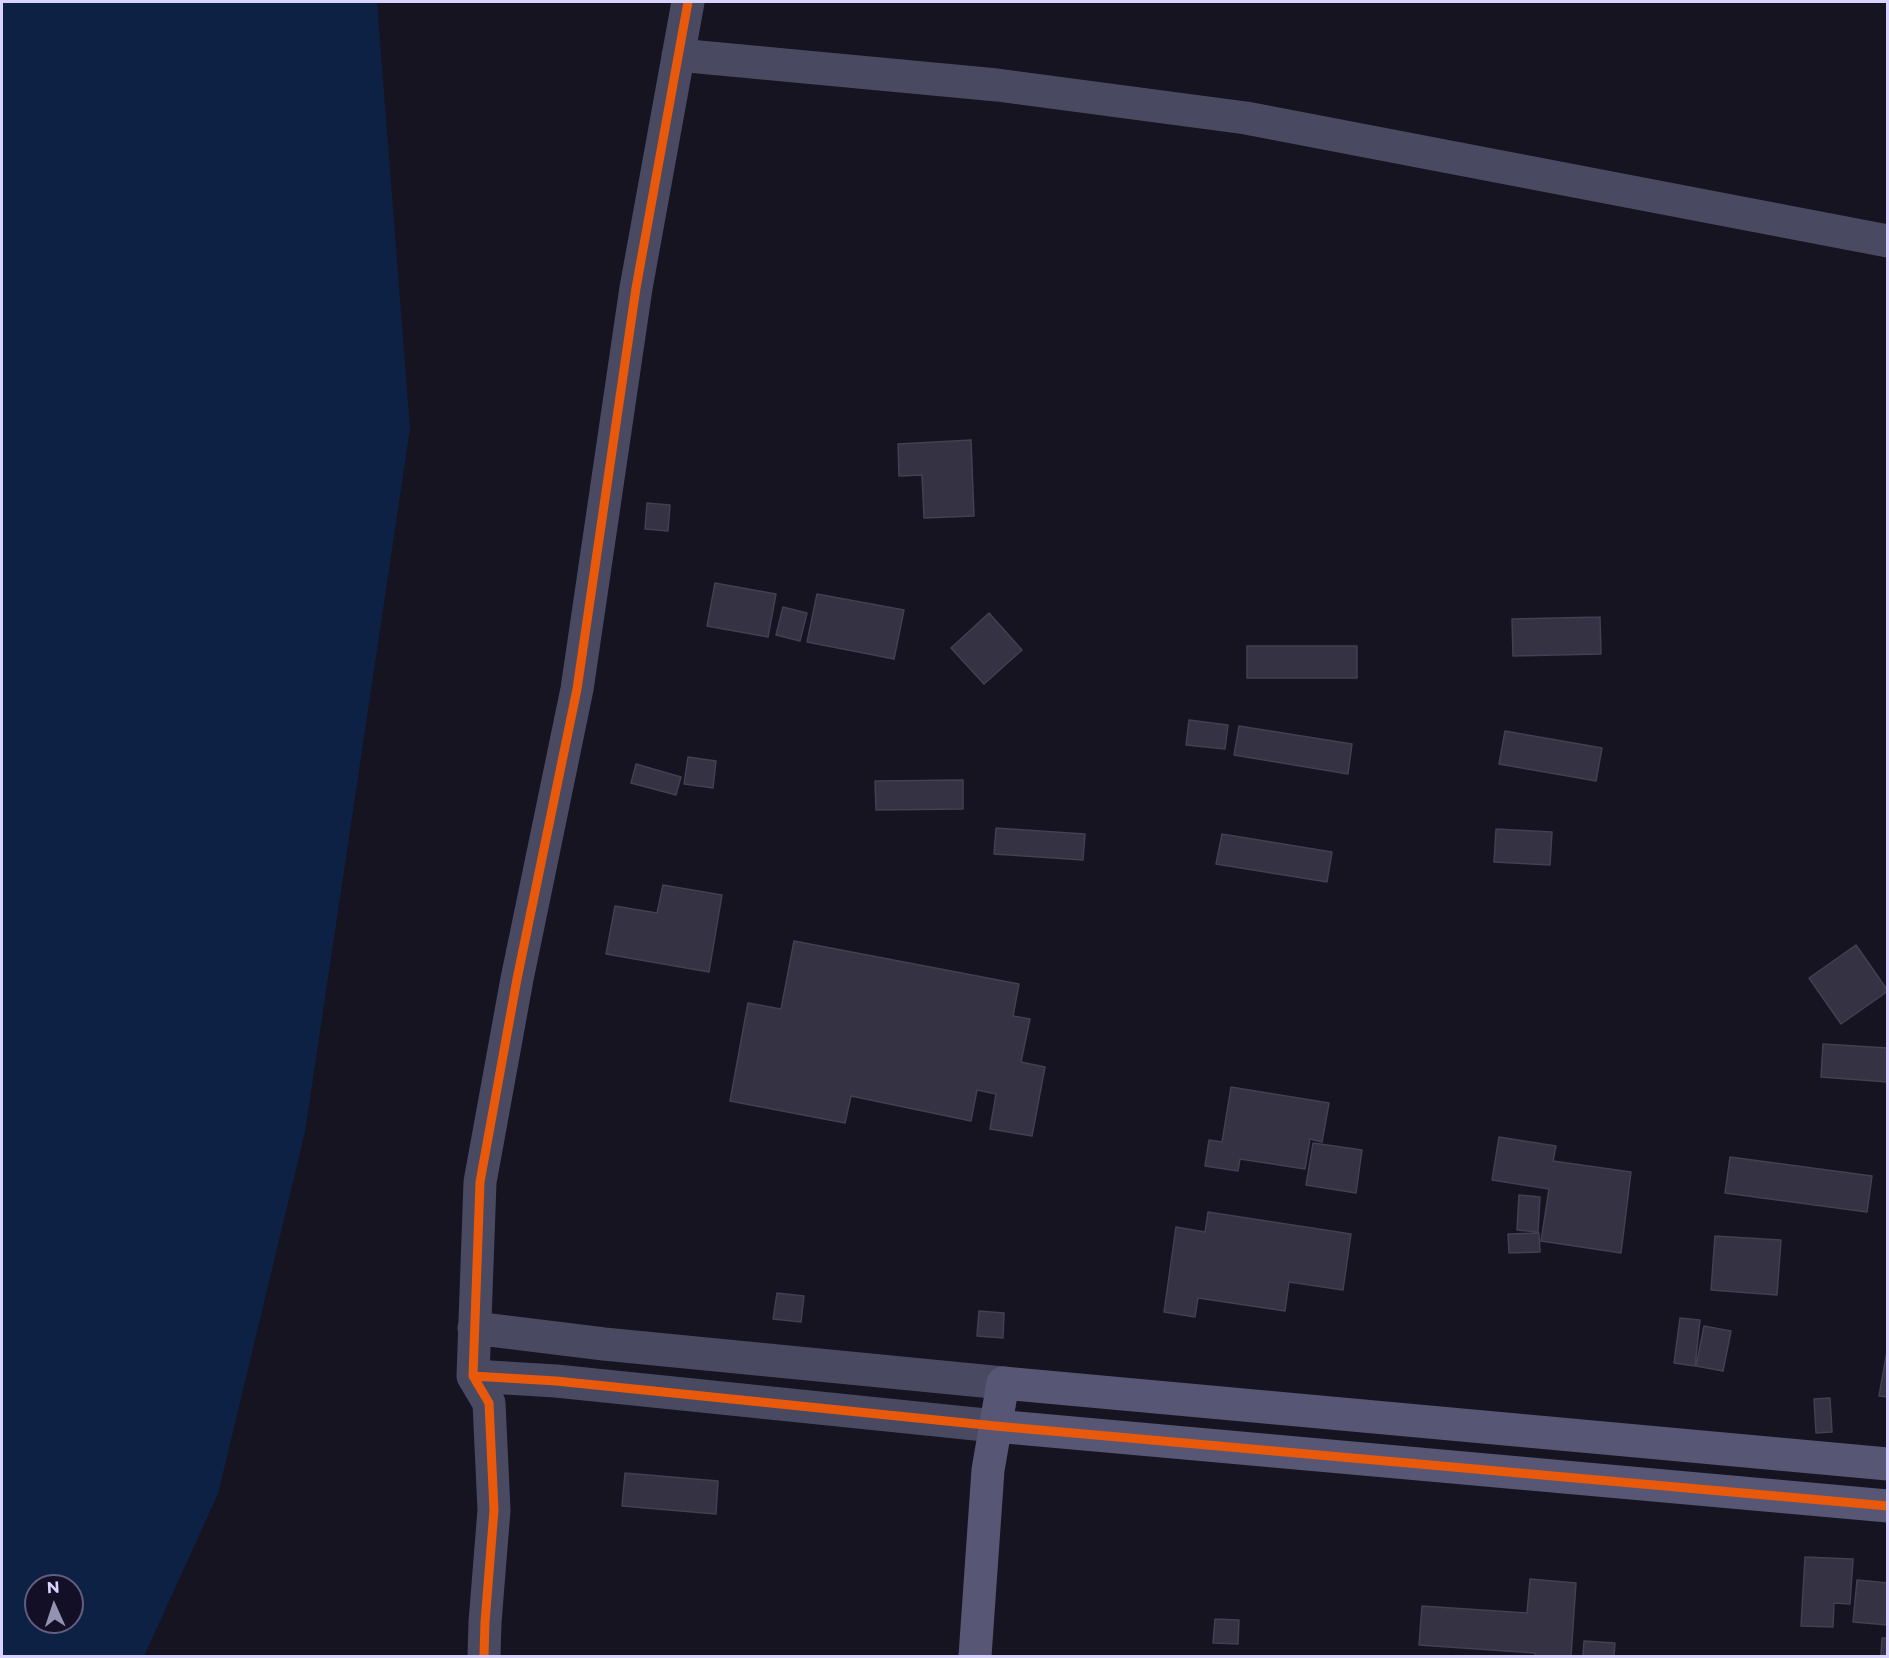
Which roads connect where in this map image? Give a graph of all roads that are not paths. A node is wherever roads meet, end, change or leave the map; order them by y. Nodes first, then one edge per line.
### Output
1 (688, 2) edge
2 (678, 55) junction
3 (1887, 242) edge
4 (474, 1328) junction
5 (473, 1376) junction
6 (1003, 1383) junction
7 (995, 1426) junction
8 (1887, 1464) edge
9 (1887, 1506) edge
10 (484, 1656) edge
11 (975, 1656) edge

1 - 2 street
2 - 3 street
2 - 4 street
4 - 5 street
4 - 6 street
5 - 7 street
5 - 10 street
6 - 7 street
6 - 8 street
7 - 9 street
7 - 11 street

